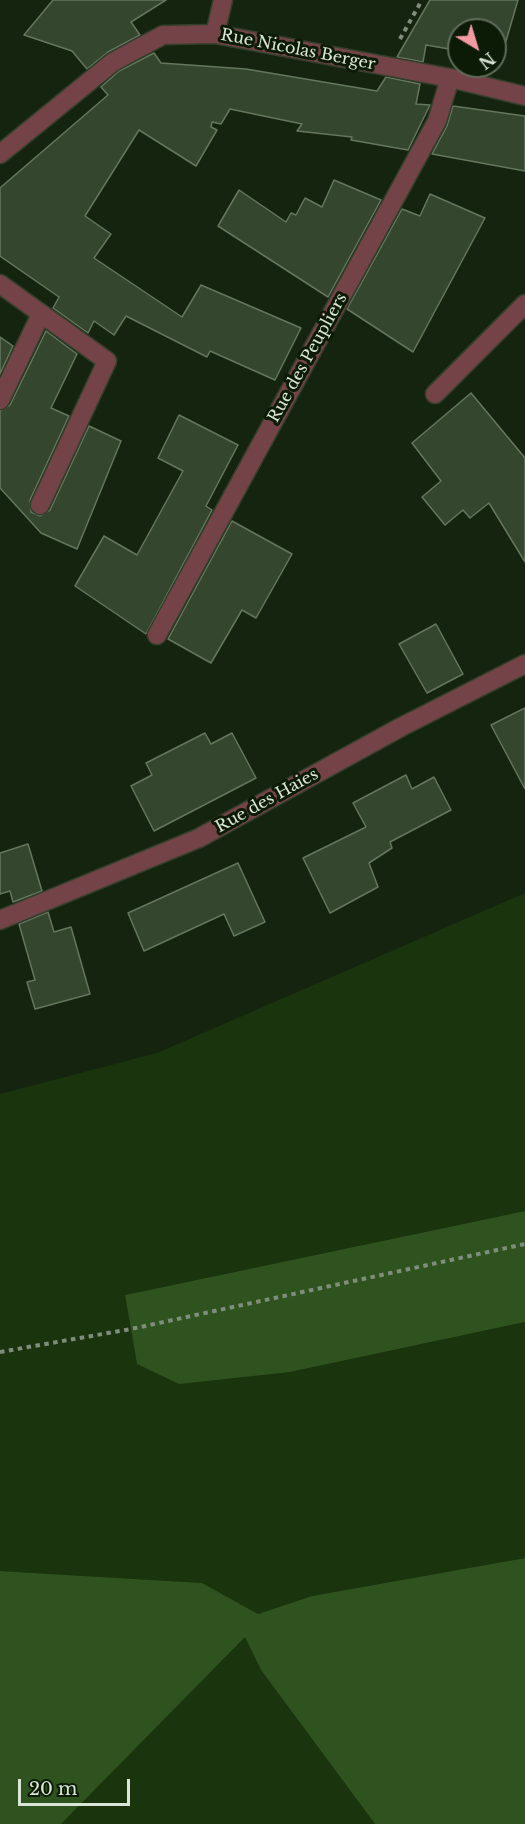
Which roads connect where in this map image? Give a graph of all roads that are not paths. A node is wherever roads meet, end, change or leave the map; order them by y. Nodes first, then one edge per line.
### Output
1 (223, 0) edge
2 (215, 34) junction
3 (447, 77) edge
4 (450, 78) joint
5 (525, 96) edge
6 (0, 154) edge
7 (0, 284) edge
8 (525, 304) edge
9 (40, 314) junction
10 (435, 394) dead end
11 (0, 400) edge
12 (40, 505) dead end
13 (157, 635) dead end
14 (525, 664) edge
15 (0, 920) edge

1 - 2 street
2 - 3 street, Rue Nicolas Berger
2 - 6 street, Rue Nicolas Berger
4 - 5 street, Rue Nicolas Berger
4 - 13 street, Rue des Peupliers
7 - 9 street
8 - 10 street
9 - 11 street
9 - 12 street
14 - 15 street, Rue des Haies

